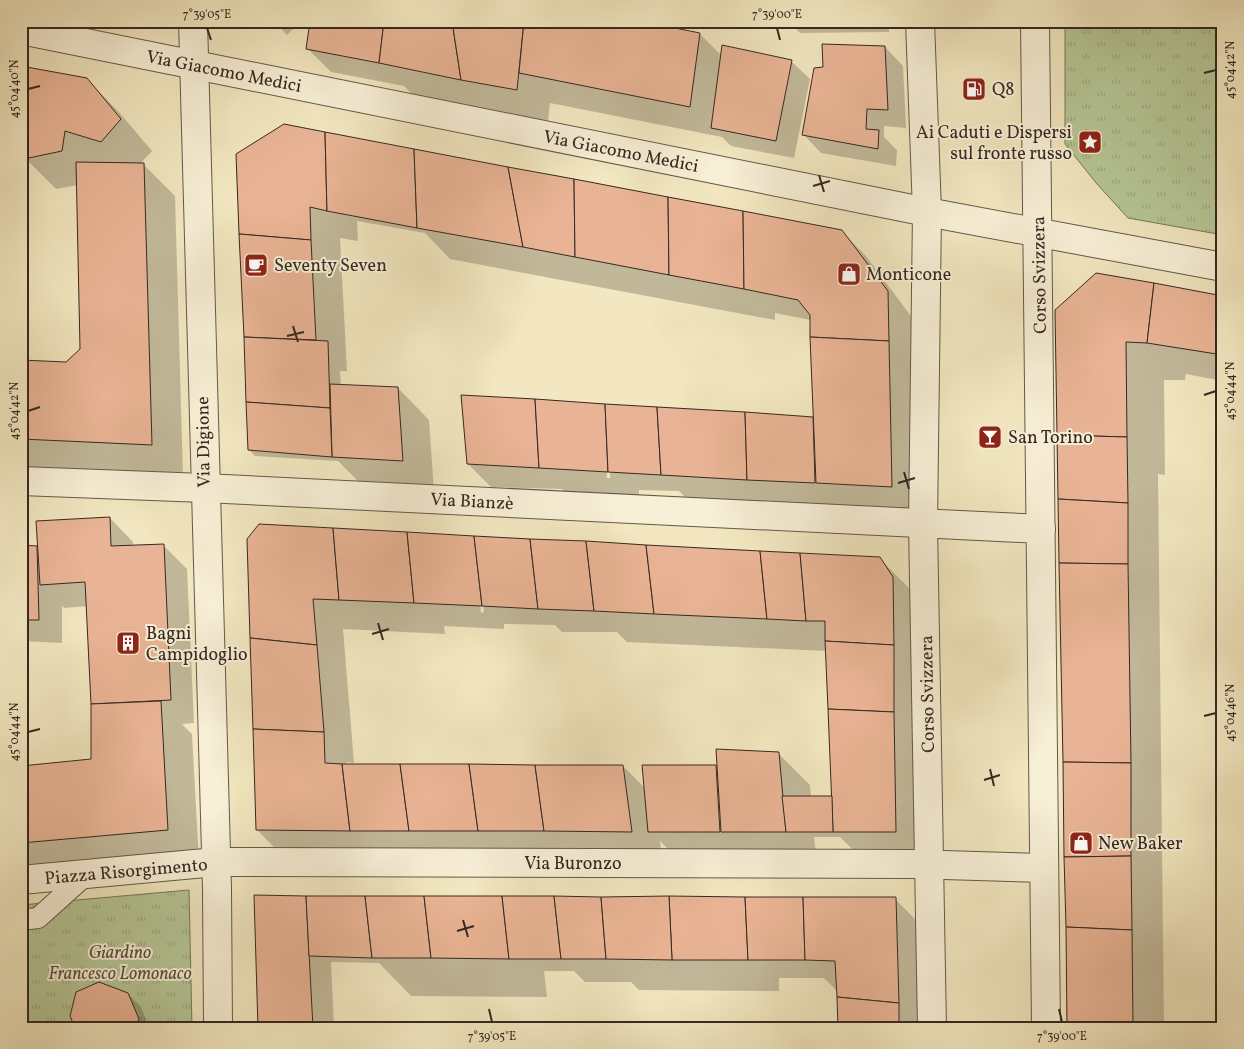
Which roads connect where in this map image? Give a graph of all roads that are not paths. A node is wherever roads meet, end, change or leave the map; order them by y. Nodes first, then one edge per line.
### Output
1 (193, 21) edge
2 (920, 21) edge
3 (1035, 21) edge
4 (21, 30) edge
5 (195, 66) junction
6 (927, 212) junction
7 (1038, 231) junction
8 (1223, 267) edge
9 (21, 481) edge
10 (204, 488) junction
11 (923, 524) junction
12 (1041, 529) junction
13 (216, 862) junction
14 (930, 865) junction
15 (1044, 868) junction
16 (87, 874) junction
17 (21, 880) edge
18 (21, 920) edge
19 (218, 1028) edge
20 (932, 1028) edge
21 (1046, 1028) edge

1 - 5 street, Via Digione
2 - 6 street, Corso Svizzera
3 - 7 street, Corso Svizzera
4 - 5 street, Via Giacomo Medici
5 - 6 street, Via Giacomo Medici
5 - 10 street, Via Digione
6 - 7 street, Via Giacomo Medici
6 - 11 street, Corso Svizzera
7 - 8 street, Via Giacomo Medici
7 - 12 street, Corso Svizzera
9 - 10 street, Via Bianzè
10 - 11 street, Via Bianzè
10 - 13 street, Via Digione
11 - 12 street
11 - 14 street, Corso Svizzera
12 - 15 street, Corso Svizzera
13 - 14 street, Via Buronzo
13 - 16 street, Piazza Risorgimento
13 - 19 street, Piazza Risorgimento
14 - 15 street
14 - 20 street, Corso Svizzera
15 - 21 street, Corso Svizzera
16 - 17 street, Piazza Risorgimento
16 - 18 lane

